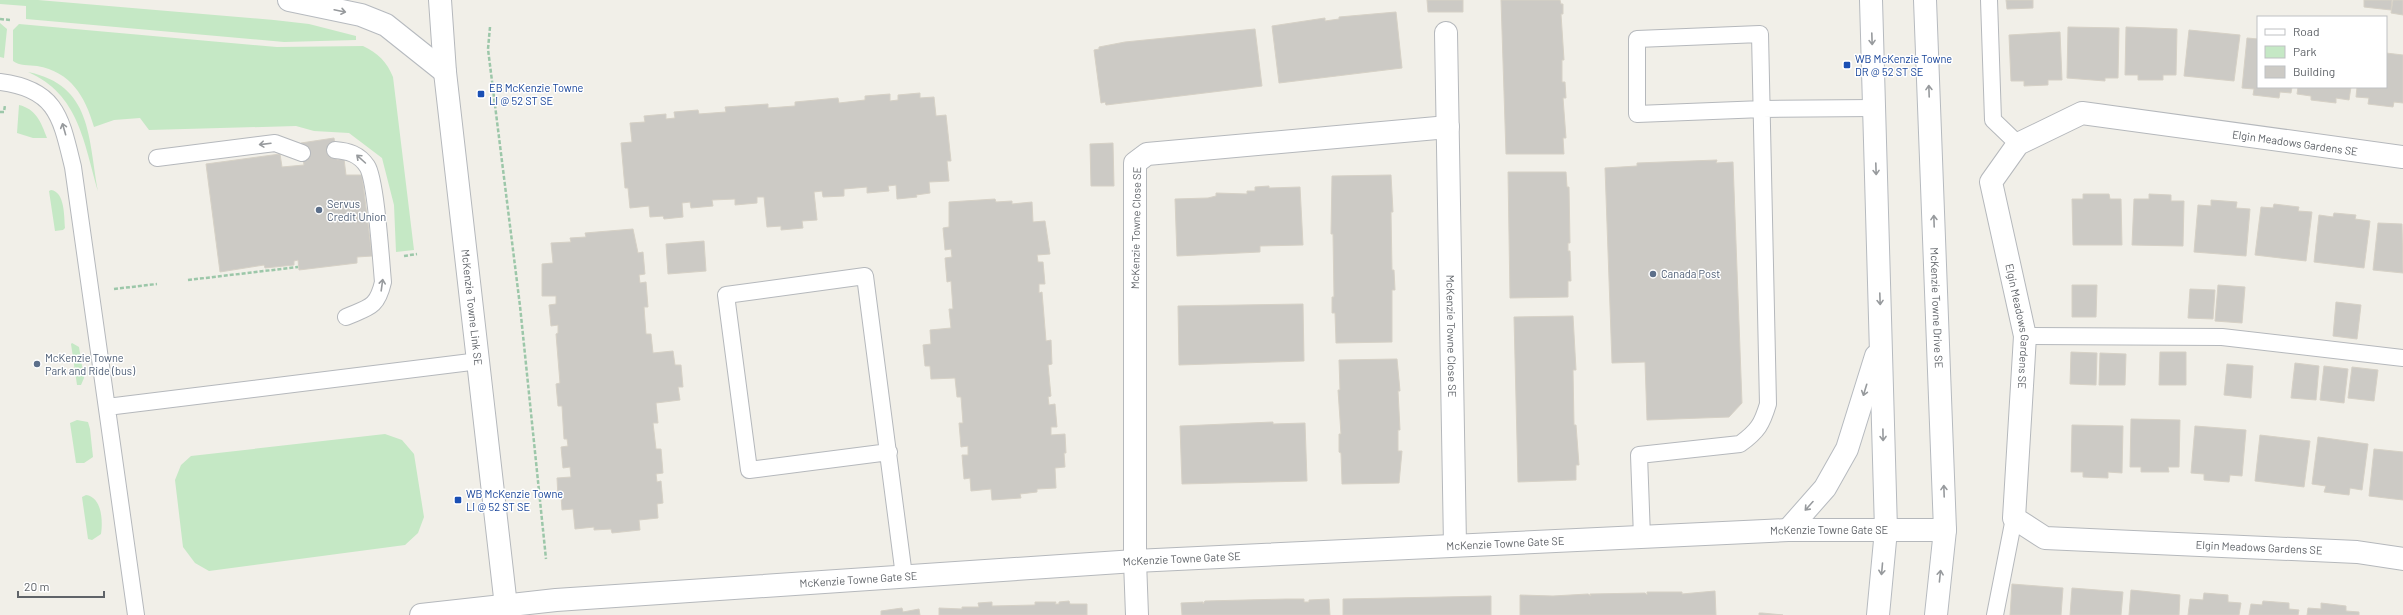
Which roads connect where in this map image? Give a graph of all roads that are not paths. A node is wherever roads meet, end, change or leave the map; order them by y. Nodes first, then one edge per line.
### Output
1 (289, 0) edge
2 (440, 0) edge
3 (1871, 0) edge
4 (1926, 0) edge
5 (1989, 0) edge
6 (1446, 33) dead end
7 (445, 72) junction
8 (0, 82) edge
9 (1874, 108) junction
10 (1763, 109) junction
11 (1448, 127) junction
12 (2018, 144) junction
13 (336, 150) dead end
14 (302, 153) dead end
15 (2403, 157) edge
16 (157, 158) dead end
17 (346, 317) dead end
18 (2026, 336) junction
19 (1881, 340) junction
20 (2403, 358) edge
21 (479, 361) junction
22 (107, 407) junction
23 (889, 452) junction
24 (2014, 518) junction
25 (1788, 530) junction
26 (1886, 530) junction
27 (1945, 530) junction
28 (1642, 537) junction
29 (1455, 545) junction
30 (2403, 559) edge
31 (1135, 561) junction
32 (904, 576) junction
33 (506, 610) edge
34 (136, 615) edge
35 (421, 615) edge
36 (1137, 615) edge
37 (1878, 615) edge
38 (1936, 615) edge
39 (1995, 615) edge

1 -> 7 street
2 - 7 street, McKenzie Towne Link SE
3 -> 9 street
27 -> 4 street, McKenzie Towne Drive SE
5 - 12 lane
6 - 11 street, McKenzie Towne Close SE
7 - 21 street, McKenzie Towne Link SE
22 -> 8 lane
9 - 10 lane
9 -> 19 street
10 - 10 lane
10 - 28 lane
11 - 29 street, McKenzie Towne Close SE
11 - 31 street, McKenzie Towne Close SE
12 - 15 street, Elgin Meadows Gardens SE
12 - 18 street, Elgin Meadows Gardens SE
17 -> 13 lane
14 -> 16 lane
18 - 20 lane
18 - 24 street, Elgin Meadows Gardens SE
19 -> 25 street
19 -> 26 street
21 - 22 lane
21 - 33 street, McKenzie Towne Link SE
22 - 34 lane
23 - 23 lane
23 - 32 lane
24 - 30 street, Elgin Meadows Gardens SE
24 - 39 lane
25 - 26 street, McKenzie Towne Gate SE
25 - 28 street, McKenzie Towne Gate SE
26 - 27 street, McKenzie Towne Gate SE
26 -> 37 street
38 -> 27 street, McKenzie Towne Drive SE
28 - 29 street, McKenzie Towne Gate SE
29 - 31 street, McKenzie Towne Gate SE
31 - 32 street, McKenzie Towne Gate SE
31 - 36 street
32 - 33 street, McKenzie Towne Gate SE
33 - 35 street, McKenzie Towne Gate SE

